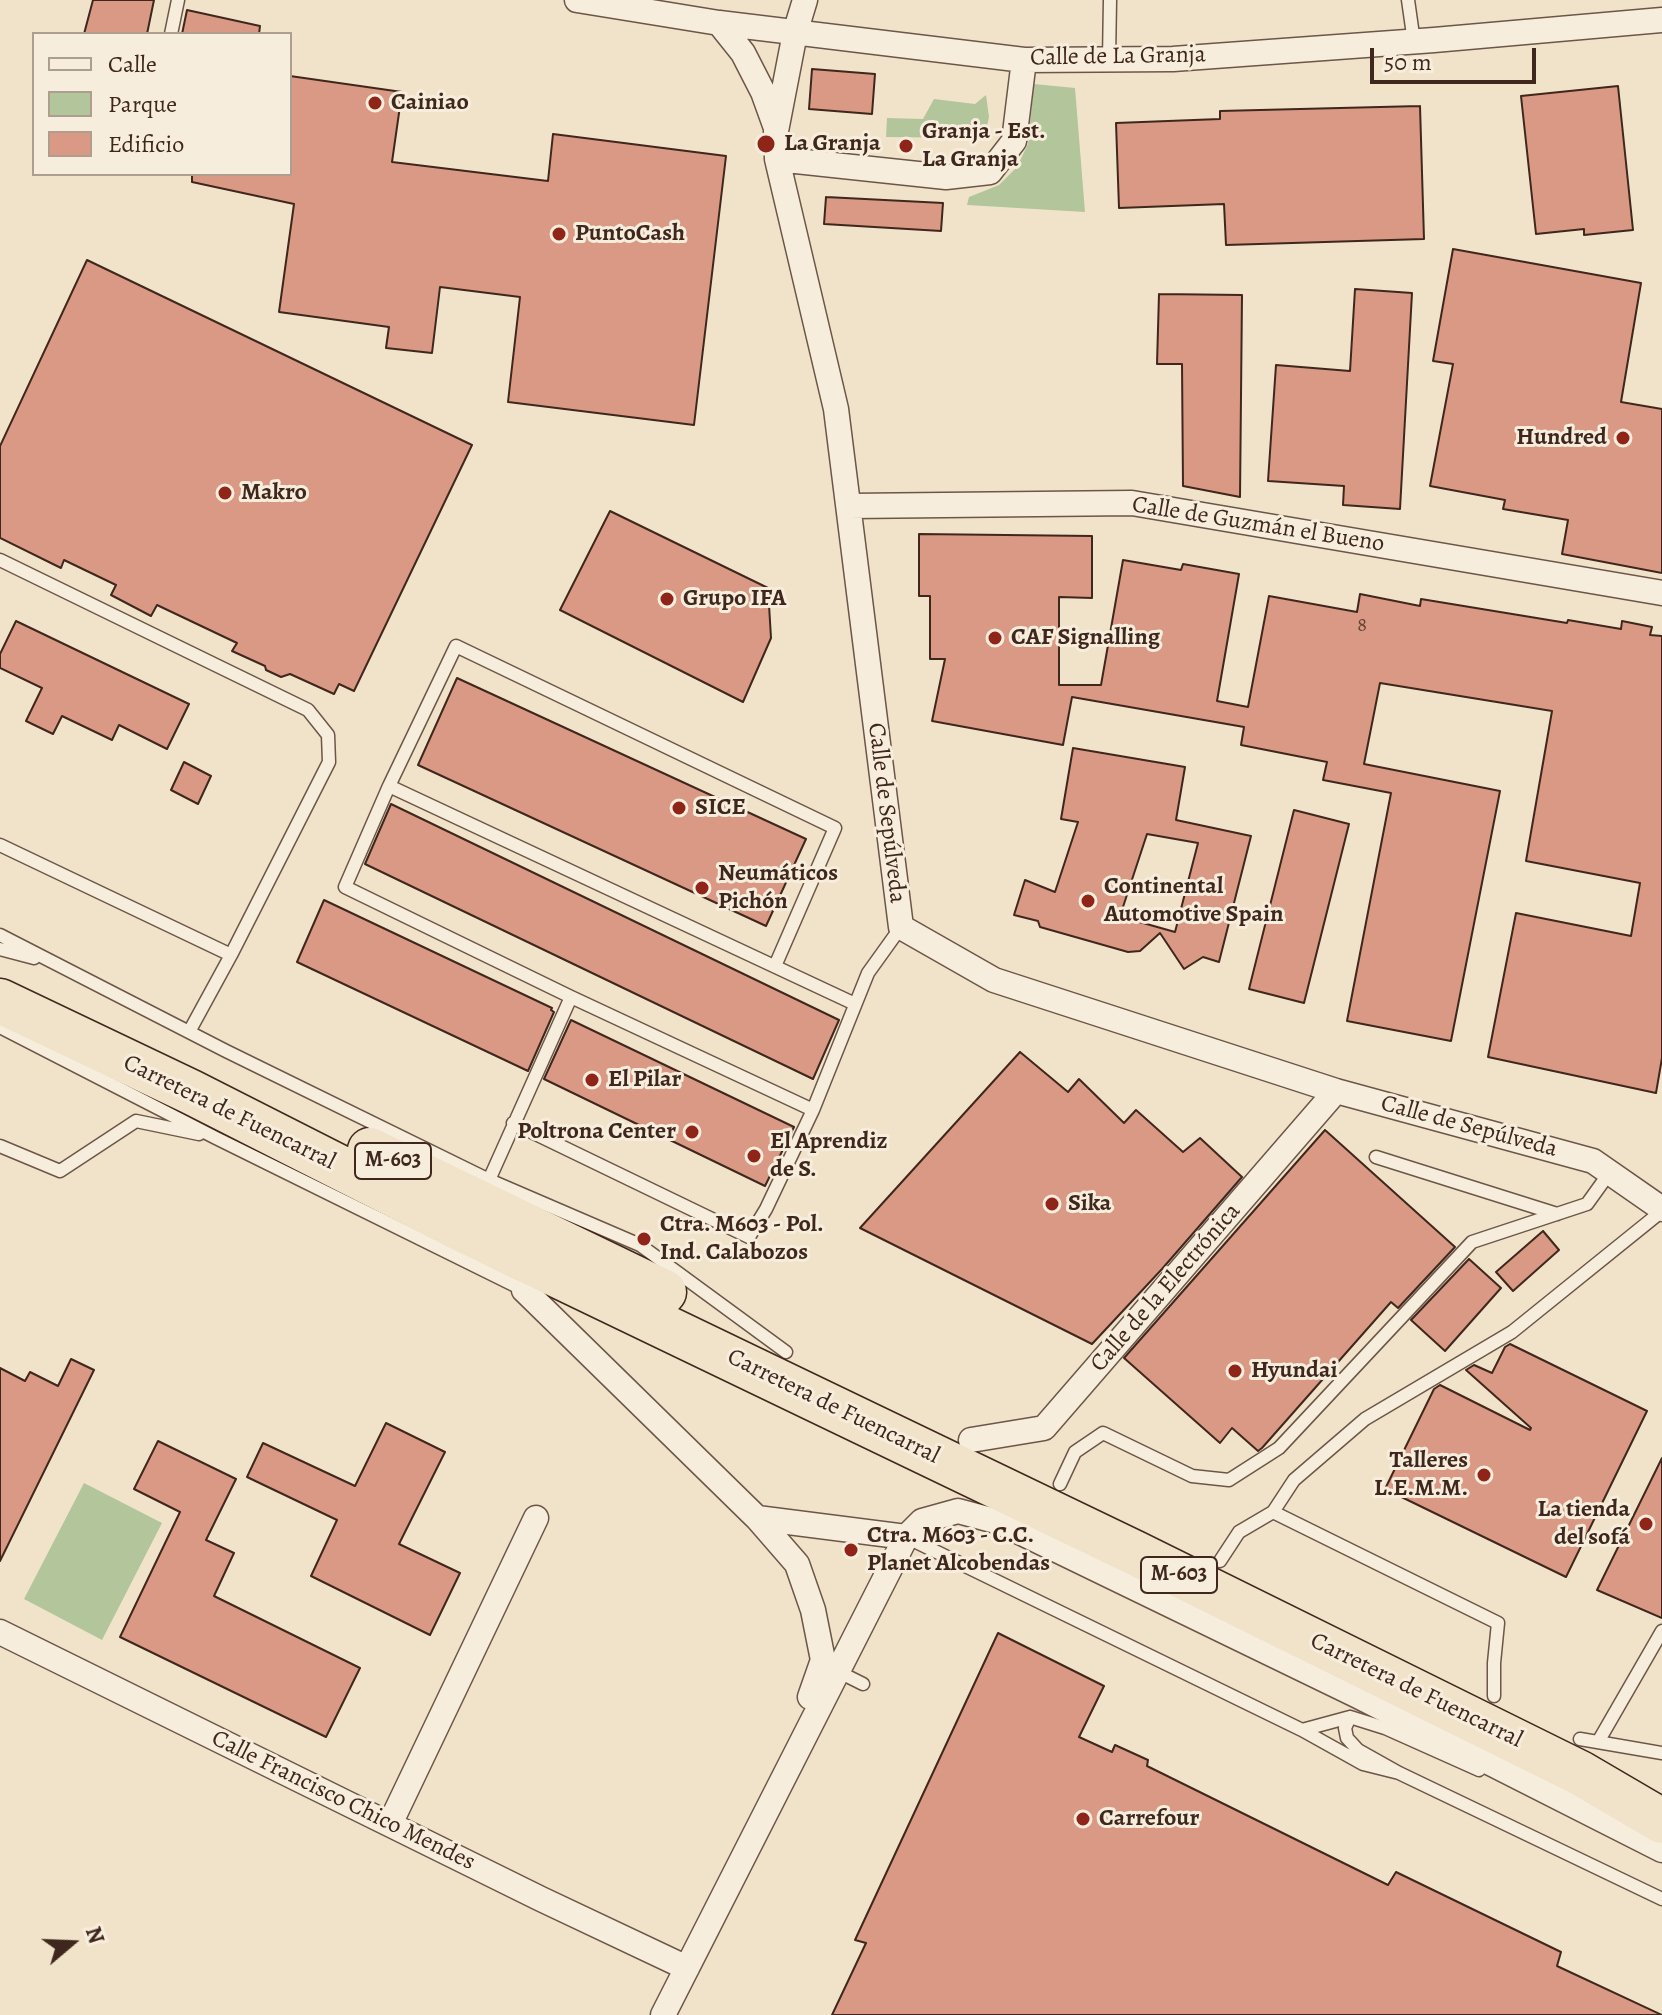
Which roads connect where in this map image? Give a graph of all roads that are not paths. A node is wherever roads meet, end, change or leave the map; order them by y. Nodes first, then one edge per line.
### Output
1 (178, 0) edge
2 (577, 0) edge
3 (805, 0) edge
4 (1110, 0) edge
5 (1408, 0) edge
6 (1662, 20) edge
7 (719, 23) junction
8 (171, 32) edge
9 (795, 33) junction
10 (1414, 42) junction
11 (1109, 59) junction
12 (1024, 60) junction
13 (776, 131) junction
14 (777, 159) junction
15 (850, 506) junction
16 (0, 560) edge
17 (1662, 593) edge
18 (389, 786) junction
19 (0, 845) edge
20 (901, 927) junction
21 (0, 935) edge
22 (0, 949) edge
23 (231, 955) junction
24 (57, 963) junction
25 (775, 966) junction
26 (0, 970) edge
27 (571, 997) junction
28 (0, 1001) edge
29 (855, 1004) junction
30 (0, 1027) edge
31 (189, 1032) junction
32 (1336, 1091) junction
33 (813, 1110) junction
34 (513, 1123) junction
35 (216, 1138) junction
36 (0, 1146) edge
37 (1376, 1157) dead end
38 (1610, 1172) junction
39 (489, 1180) junction
40 (1662, 1210) edge
41 (1557, 1214) junction
42 (524, 1290) junction
43 (690, 1339) junction
44 (786, 1352) junction
45 (971, 1440) junction
46 (1060, 1484) junction
47 (1273, 1512) junction
48 (536, 1518) dead end
49 (757, 1518) junction
50 (906, 1537) junction
51 (1220, 1561) junction
52 (1662, 1631) edge
53 (0, 1632) edge
54 (837, 1671) junction
55 (863, 1684) dead end
56 (1494, 1696) junction
57 (1350, 1717) junction
58 (1302, 1730) junction
59 (1589, 1740) junction
60 (1662, 1753) edge
61 (785, 1770) junction
62 (1399, 1773) junction
63 (1662, 1788) edge
64 (1662, 1821) edge
65 (390, 1824) junction
66 (1662, 1850) edge
67 (1662, 1899) edge
68 (687, 1968) junction
69 (663, 2015) edge
70 (676, 2015) edge

1 - 8 lane
2 - 7 street, Calle de La Granja
3 - 9 street, Calle de Sepúlveda
4 - 11 lane
5 - 10 lane
6 - 10 street, Calle de La Granja
7 - 9 street, Calle de La Granja
7 - 13 street, Calle de Sepúlveda
9 - 12 street, Calle de La Granja
9 - 13 street, Calle de Sepúlveda
10 - 11 street, Calle de La Granja
11 - 12 street, Calle de La Granja
12 - 14 street
13 - 14 street, Calle de Sepúlveda
14 - 15 street, Calle de Sepúlveda
15 - 17 street, Calle de Guzmán el Bueno
15 - 20 street, Calle de Sepúlveda
16 - 23 lane
18 - 25 lane
18 - 25 lane
18 - 27 lane
19 - 23 lane
20 - 29 lane
20 - 32 street, Calle de Sepúlveda
21 - 24 lane
22 - 24 lane
23 - 31 lane
24 - 31 lane
25 - 29 lane
26 - 44 highway, Carretera de Fuencarral / M-603
27 - 33 lane
27 - 34 lane
28 - 43 highway, Carretera de Fuencarral / M-603
29 - 33 lane
30 - 35 lane
31 - 39 lane
32 - 38 street, Calle de Sepúlveda
32 - 45 street, Calle de la Electrónica
33 - 34 lane
34 - 39 lane
35 - 36 lane
35 - 42 lane
37 - 41 lane
38 - 40 street, Calle de Sepúlveda
38 - 41 lane
39 - 44 lane
40 - 47 lane
41 - 46 lane
42 - 43 highway
42 - 49 street
43 - 64 highway, Carretera de Fuencarral / M-603
44 - 45 highway, Carretera de Fuencarral / M-603
45 - 46 highway, Carretera de Fuencarral / M-603
46 - 51 highway, Carretera de Fuencarral / M-603
47 - 51 lane
47 - 56 lane
48 - 65 street
49 - 50 street
49 - 61 street
50 - 54 street
50 - 58 lane
50 - 66 street
51 - 56 highway, Carretera de Fuencarral / M-603
52 - 59 lane
53 - 65 street, Calle Francisco Chico Mendes
54 - 55 lane
54 - 61 street
56 - 59 highway, Carretera de Fuencarral / M-603
57 - 58 lane
57 - 62 lane
57 - 66 lane
58 - 62 lane
59 - 60 lane
59 - 63 highway, Carretera de Fuencarral / M-603
61 - 68 street
62 - 67 lane
65 - 68 street, Calle Francisco Chico Mendes
68 - 69 street
68 - 70 street

